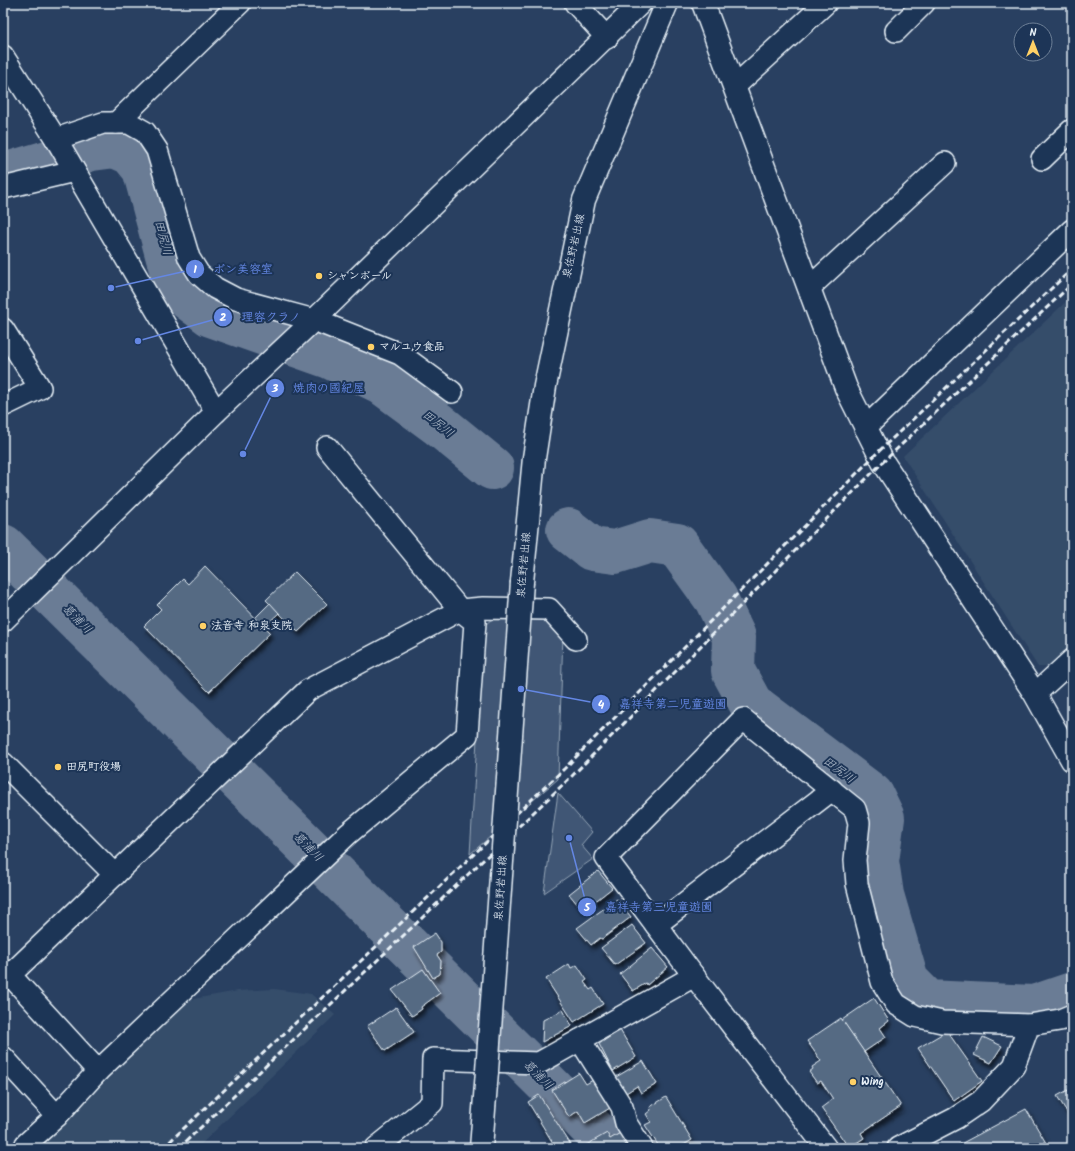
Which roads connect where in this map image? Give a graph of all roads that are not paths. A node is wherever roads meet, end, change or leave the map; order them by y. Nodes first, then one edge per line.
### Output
1 (240, 3) edge
2 (575, 3) edge
3 (641, 3) edge
4 (667, 3) edge
5 (703, 3) edge
6 (826, 3) edge
7 (924, 3) edge
8 (896, 31) dead end
9 (608, 38) junction
10 (3, 56) edge
11 (735, 86) junction
12 (116, 123) junction
13 (1072, 130) edge
14 (56, 139) junction
15 (1042, 159) dead end
16 (945, 163) dead end
17 (74, 171) junction
18 (3, 188) edge
19 (1072, 230) edge
20 (809, 288) junction
21 (314, 320) junction
22 (3, 329) edge
23 (452, 392) dead end
24 (3, 406) edge
25 (216, 412) junction
26 (865, 428) junction
27 (326, 447) dead end
28 (460, 610) junction
29 (5, 614) edge
30 (576, 640) dead end
31 (1072, 660) edge
32 (1035, 694) junction
33 (1072, 760) edge
34 (3, 763) edge
35 (832, 790) junction
36 (115, 876) junction
37 (656, 925) junction
38 (694, 976) junction
39 (1072, 1015) edge
40 (1029, 1025) junction
41 (580, 1040) junction
42 (3, 1057) edge
43 (98, 1071) junction
44 (57, 1116) junction
45 (26, 1144) dead end
46 (376, 1148) edge
47 (481, 1148) edge
48 (642, 1148) edge
49 (826, 1148) edge
50 (898, 1148) edge

1 - 12 street
2 - 9 street
3 - 9 street
4 - 47 main road, 泉佐野岩出線, bridge
5 - 11 main road
6 - 11 street
7 - 8 street
9 - 21 street
10 - 14 street
11 - 20 main road
12 - 14 street
12 - 21 street
13 - 15 street
14 - 17 street
16 - 20 street
17 - 18 street
17 - 25 street
19 - 26 street
20 - 26 main road
21 - 23 street
21 - 25 street
22 - 24 street
25 - 29 street
26 - 32 main road
27 - 28 street
28 - 30 street
28 - 36 street
28 - 43 street
31 - 32 street
32 - 33 main road
34 - 36 street
35 - 37 street
35 - 37 street
35 - 40 street
36 - 43 street
37 - 38 street
38 - 41 street
38 - 49 street
39 - 40 street
40 - 50 street
41 - 46 street
41 - 48 street
42 - 44 street
43 - 44 street
44 - 45 street

